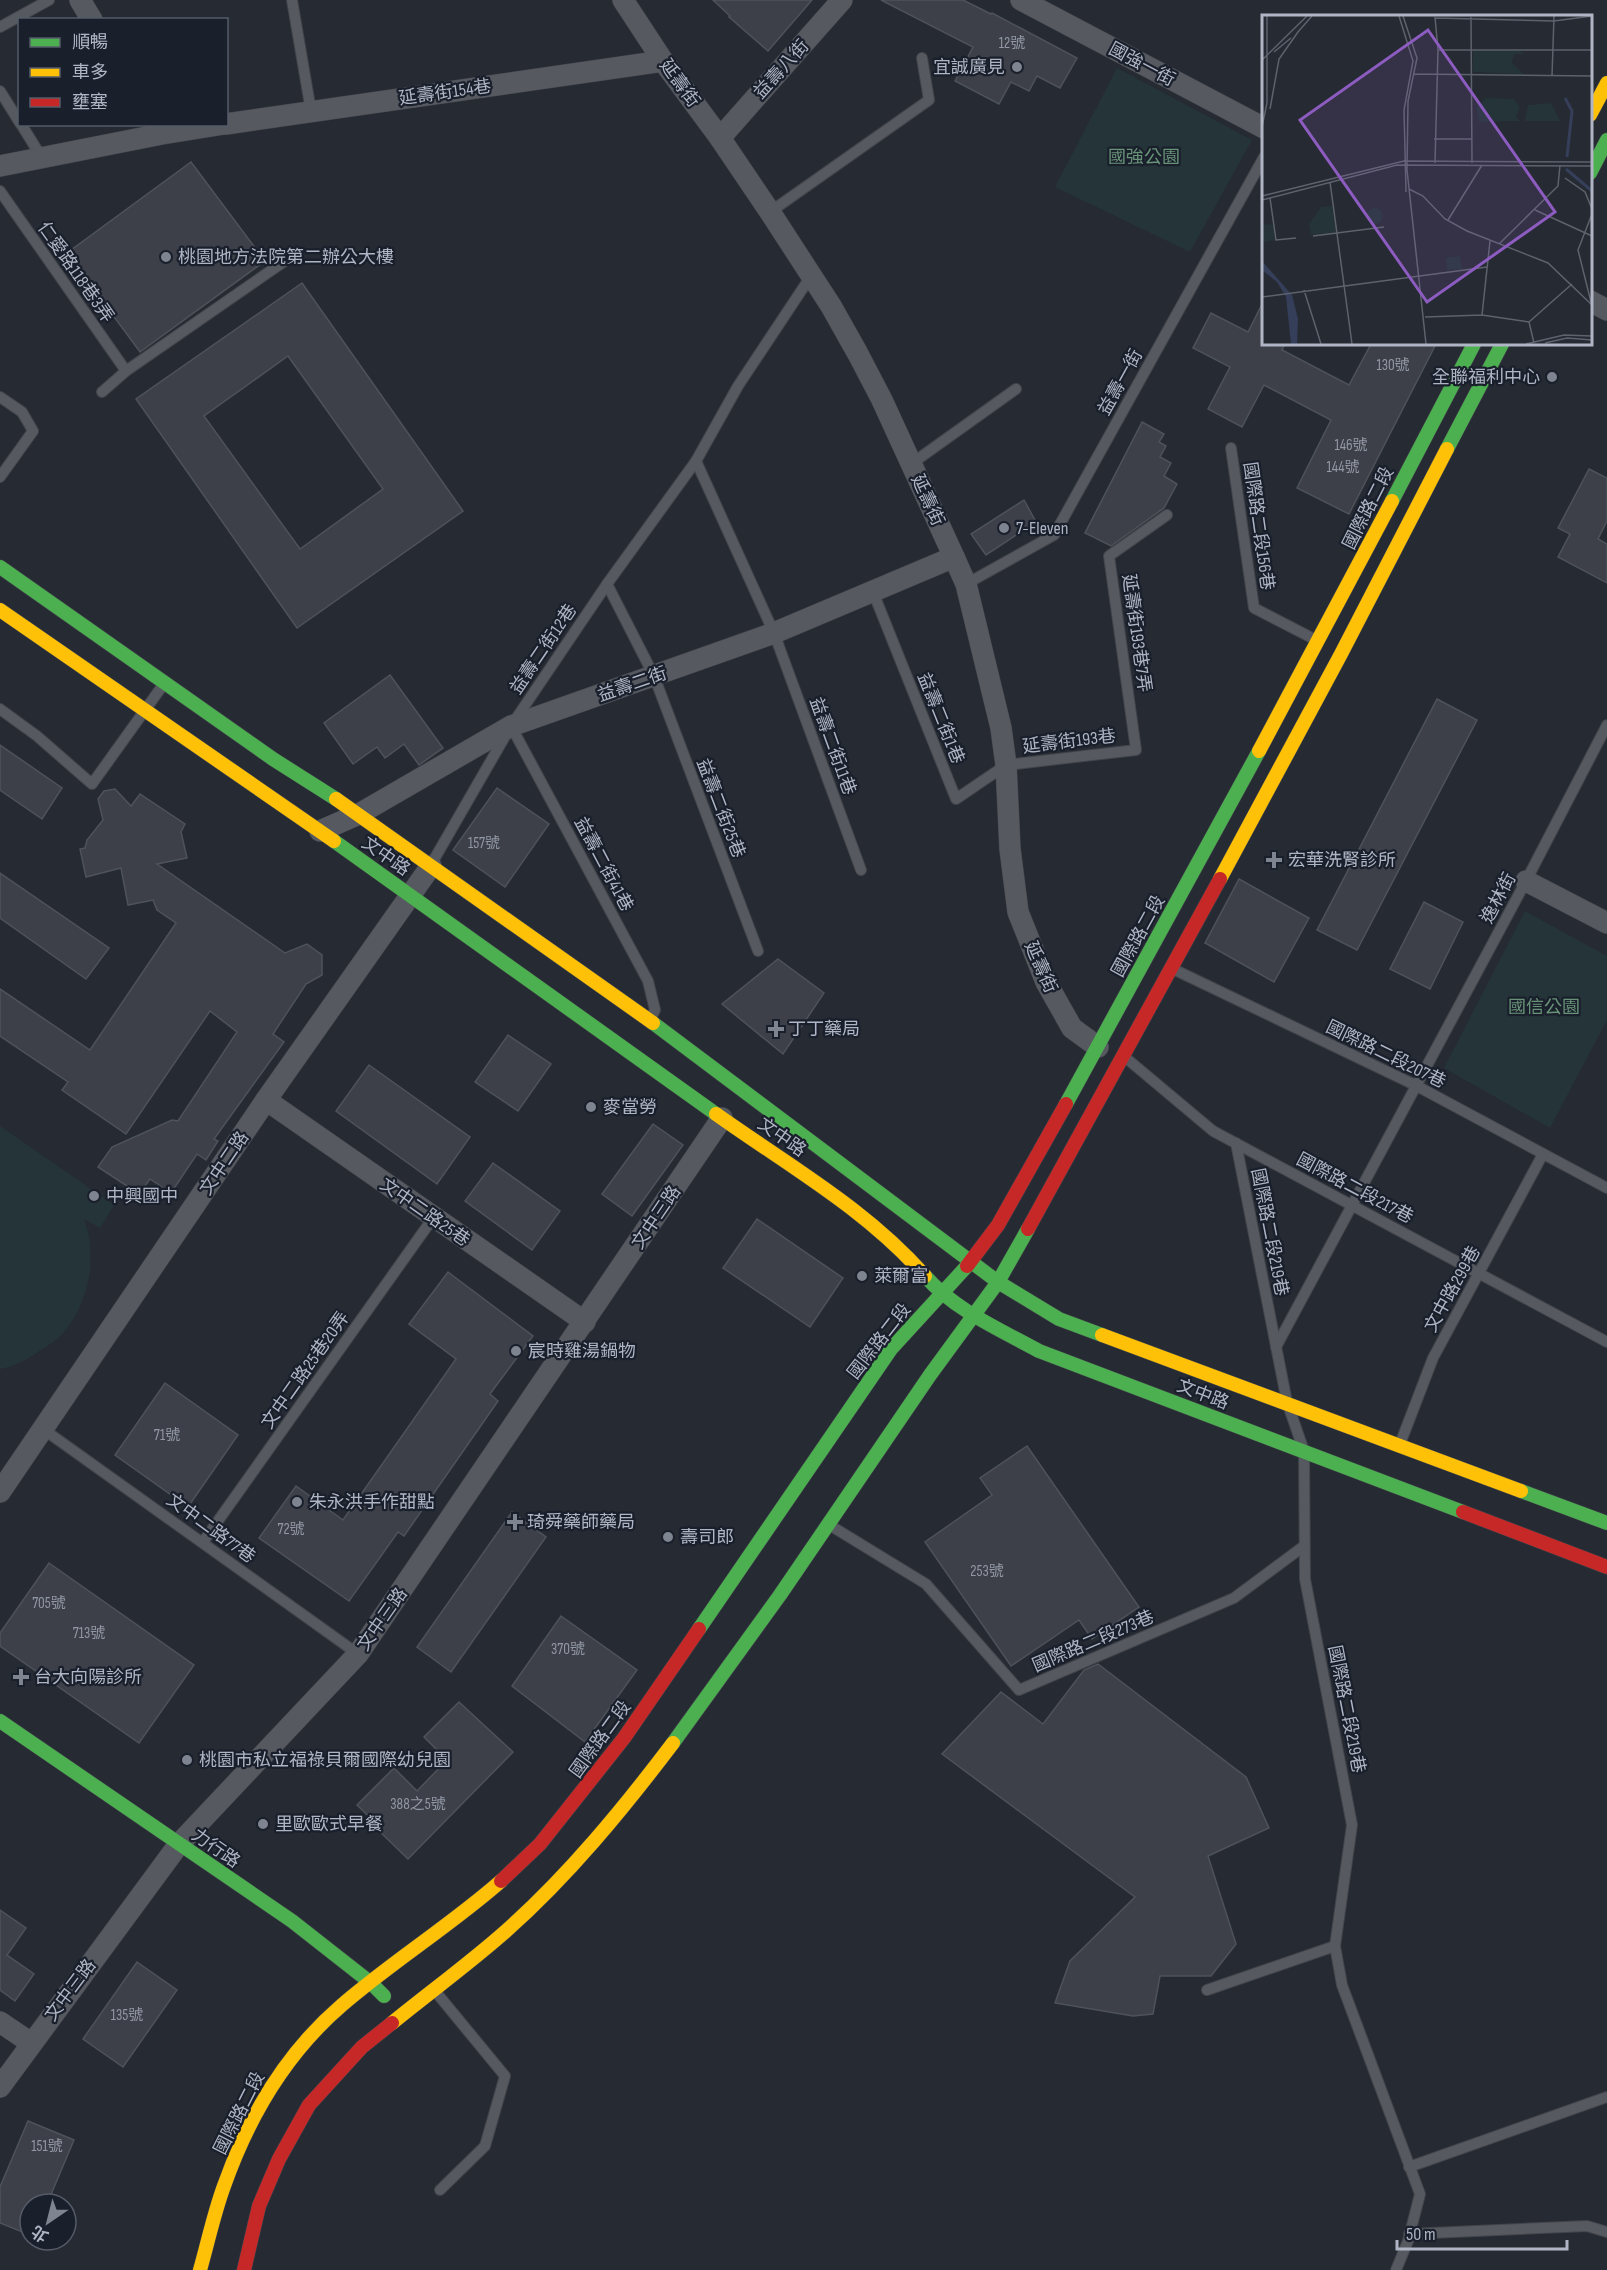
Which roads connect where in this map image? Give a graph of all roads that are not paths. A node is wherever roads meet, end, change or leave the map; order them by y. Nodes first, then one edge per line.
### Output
1 (49, 0) edge
2 (80, 0) edge
3 (292, 0) edge
4 (623, 0) edge
5 (842, 0) edge
6 (1021, 0) edge
7 (91, 18) edge
8 (0, 27) edge
9 (922, 58) dead end
10 (663, 61) junction
11 (1607, 83) edge
12 (0, 91) edge
13 (311, 111) junction
14 (1592, 111) edge
15 (18, 121) edge
16 (228, 124) edge
17 (21, 126) edge
18 (199, 126) edge
19 (1262, 127) edge
20 (159, 129) edge
21 (720, 138) junction
22 (1607, 140) edge
23 (42, 159) junction
24 (1262, 160) edge
25 (0, 166) edge
26 (1592, 168) edge
27 (0, 191) edge
28 (770, 212) junction
29 (292, 255) dead end
30 (811, 276) junction
31 (1592, 302) edge
32 (1607, 310) edge
33 (1473, 345) edge
34 (1501, 345) edge
35 (126, 371) junction
36 (1016, 389) dead end
37 (102, 392) dead end
38 (0, 397) edge
39 (1231, 448) dead end
40 (696, 461) junction
41 (912, 464) junction
42 (0, 477) edge
43 (1167, 515) dead end
44 (954, 557) junction
45 (0, 567) edge
46 (607, 584) junction
47 (966, 584) junction
48 (873, 592) junction
49 (0, 610) edge
50 (774, 633) junction
51 (1318, 642) junction
52 (654, 676) junction
53 (165, 682) junction
54 (0, 709) edge
55 (144, 710) junction
56 (1607, 725) edge
57 (511, 726) junction
58 (1136, 750) joint
59 (1006, 765) junction
60 (359, 814) junction
61 (320, 831) junction
62 (430, 866) junction
63 (861, 870) dead end
64 (1526, 881) junction
65 (410, 895) junction
66 (1607, 923) edge
67 (758, 951) dead end
68 (1159, 962) junction
69 (649, 1020) junction
70 (1111, 1052) junction
71 (1416, 1085) junction
72 (266, 1100) junction
73 (723, 1118) junction
74 (1236, 1143) junction
75 (1543, 1154) junction
76 (1607, 1188) edge
77 (1353, 1205) junction
78 (433, 1218) junction
79 (971, 1261) junction
80 (1479, 1274) junction
81 (998, 1282) junction
82 (940, 1293) junction
83 (974, 1316) junction
84 (585, 1322) junction
85 (1607, 1342) edge
86 (1276, 1347) junction
87 (1287, 1402) junction
88 (43, 1429) junction
89 (1400, 1444) junction
90 (1304, 1451) junction
91 (0, 1492) edge
92 (1607, 1523) edge
93 (828, 1524) junction
94 (203, 1542) junction
95 (1304, 1546) junction
96 (1607, 1567) edge
97 (358, 1654) junction
98 (0, 1721) edge
99 (179, 1844) junction
100 (1335, 1946) junction
101 (371, 1983) junction
102 (434, 1989) junction
103 (1206, 1990) dead end
104 (403, 2014) junction
105 (0, 2022) edge
106 (31, 2043) junction
107 (0, 2087) edge
108 (1607, 2097) edge
109 (1409, 2167) junction
110 (440, 2190) dead end
111 (1607, 2232) edge
112 (1409, 2234) junction
113 (200, 2270) edge
114 (244, 2270) edge
115 (1396, 2270) edge

1 - 8 lane
2 - 7 street
3 - 13 lane
4 - 10 street, 延壽街
5 - 21 street, 益壽八街
6 - 19 street, 國強一街
9 - 28 lane
10 - 13 street, 延壽街154巷
10 - 21 street, 延壽街
11 - 14 street
12 - 15 lane
13 - 16 street, 延壽街154巷
17 - 23 lane
18 - 20 street, 延壽街154巷
20 - 23 street, 延壽街154巷
21 - 28 street, 延壽街
22 - 26 street
23 - 25 street, 延壽街154巷
24 - 47 lane, 益壽一街
27 - 35 lane, 仁愛路118巷3弄
28 - 30 street, 延壽街
29 - 35 lane
30 - 40 lane, 益壽二街12巷
30 - 41 street, 延壽街
31 - 32 street
33 - 51 street, 國際路二段
34 - 68 street, 國際路二段
35 - 37 lane
36 - 41 lane
38 - 42 lane
39 - 51 lane, 國際路二段156巷
40 - 46 lane, 益壽二街12巷
40 - 50 lane
41 - 44 street, 延壽街
43 - 58 lane, 延壽街193巷7弄
44 - 47 street, 延壽街
44 - 48 street, 益壽二街
45 - 53 street, 文中路
46 - 52 lane, 益壽二街25巷
46 - 57 lane, 益壽二街12巷
47 - 59 street, 延壽街
48 - 50 street, 益壽二街
48 - 59 lane, 益壽二街1巷
49 - 55 street, 文中路
50 - 52 street, 益壽二街
50 - 63 lane, 益壽二街11巷
51 - 68 street, 國際路二段
52 - 57 street, 益壽二街
52 - 67 lane, 益壽二街25巷
53 - 55 lane
53 - 60 street, 文中路
54 - 55 lane
55 - 61 street, 文中路
56 - 64 lane, 逸林街
57 - 60 street, 益壽二街
57 - 62 lane, 益壽二街12巷
57 - 69 lane, 益壽二街41巷
58 - 59 lane, 延壽街193巷
59 - 70 street, 延壽街
60 - 61 street, 益壽二街
60 - 62 street, 文中路
61 - 65 street, 文中路
62 - 65 street, 文中二路
62 - 69 street, 文中路
64 - 66 street
64 - 71 lane, 逸林街
65 - 72 street, 文中二路
65 - 73 street, 文中路
68 - 70 street, 國際路二段
68 - 70 street, 國際路二段
68 - 71 lane, 國際路二段207巷
69 - 79 street, 文中路
70 - 74 lane, 國際路二段217巷
70 - 79 street, 國際路二段
70 - 81 street, 國際路二段
71 - 75 lane, 國際路二段207巷
71 - 77 lane, 逸林街
72 - 78 street, 文中二路25巷
72 - 88 street, 文中二路
73 - 82 street, 文中路
73 - 84 street, 文中三路
74 - 77 lane, 國際路二段217巷
74 - 86 lane, 國際路二段219巷
75 - 76 lane, 國際路二段207巷
75 - 80 lane, 文中路299巷
77 - 80 lane, 國際路二段217巷
77 - 86 lane, 逸林街
78 - 84 street, 文中二路25巷
78 - 94 lane, 文中二路25巷20弄
79 - 81 street, 文中路
79 - 82 street, 國際路二段
80 - 85 lane, 國際路二段217巷
80 - 89 lane, 文中路299巷
81 - 83 street, 國際路二段
81 - 87 street, 文中路
82 - 83 street, 文中路
82 - 101 street, 國際路二段
83 - 90 street, 文中路
83 - 93 street, 國際路二段
84 - 97 street, 文中三路
86 - 87 lane, 國際路二段219巷
87 - 89 street, 文中路
87 - 90 lane, 國際路二段219巷
88 - 91 street, 文中二路
88 - 94 lane, 文中二路77巷
89 - 92 street, 文中路
90 - 95 lane, 國際路二段219巷
90 - 96 street, 文中路
93 - 95 lane, 國際路二段273巷
93 - 102 street, 國際路二段
94 - 97 lane, 文中二路77巷
95 - 100 lane, 國際路二段219巷
97 - 99 street, 文中三路
98 - 99 street, 力行路
99 - 101 street, 力行路
99 - 106 street, 文中三路
100 - 103 lane
100 - 109 lane, 國際路二段219巷
101 - 104 street, 力行路
101 - 113 street, 國際路二段
102 - 104 street, 國際路二段
102 - 110 lane
104 - 114 street, 國際路二段
105 - 106 street
106 - 107 street, 文中三路
108 - 109 lane
109 - 112 lane, 國際路二段219巷
111 - 112 lane
112 - 115 lane, 國際路二段219巷

